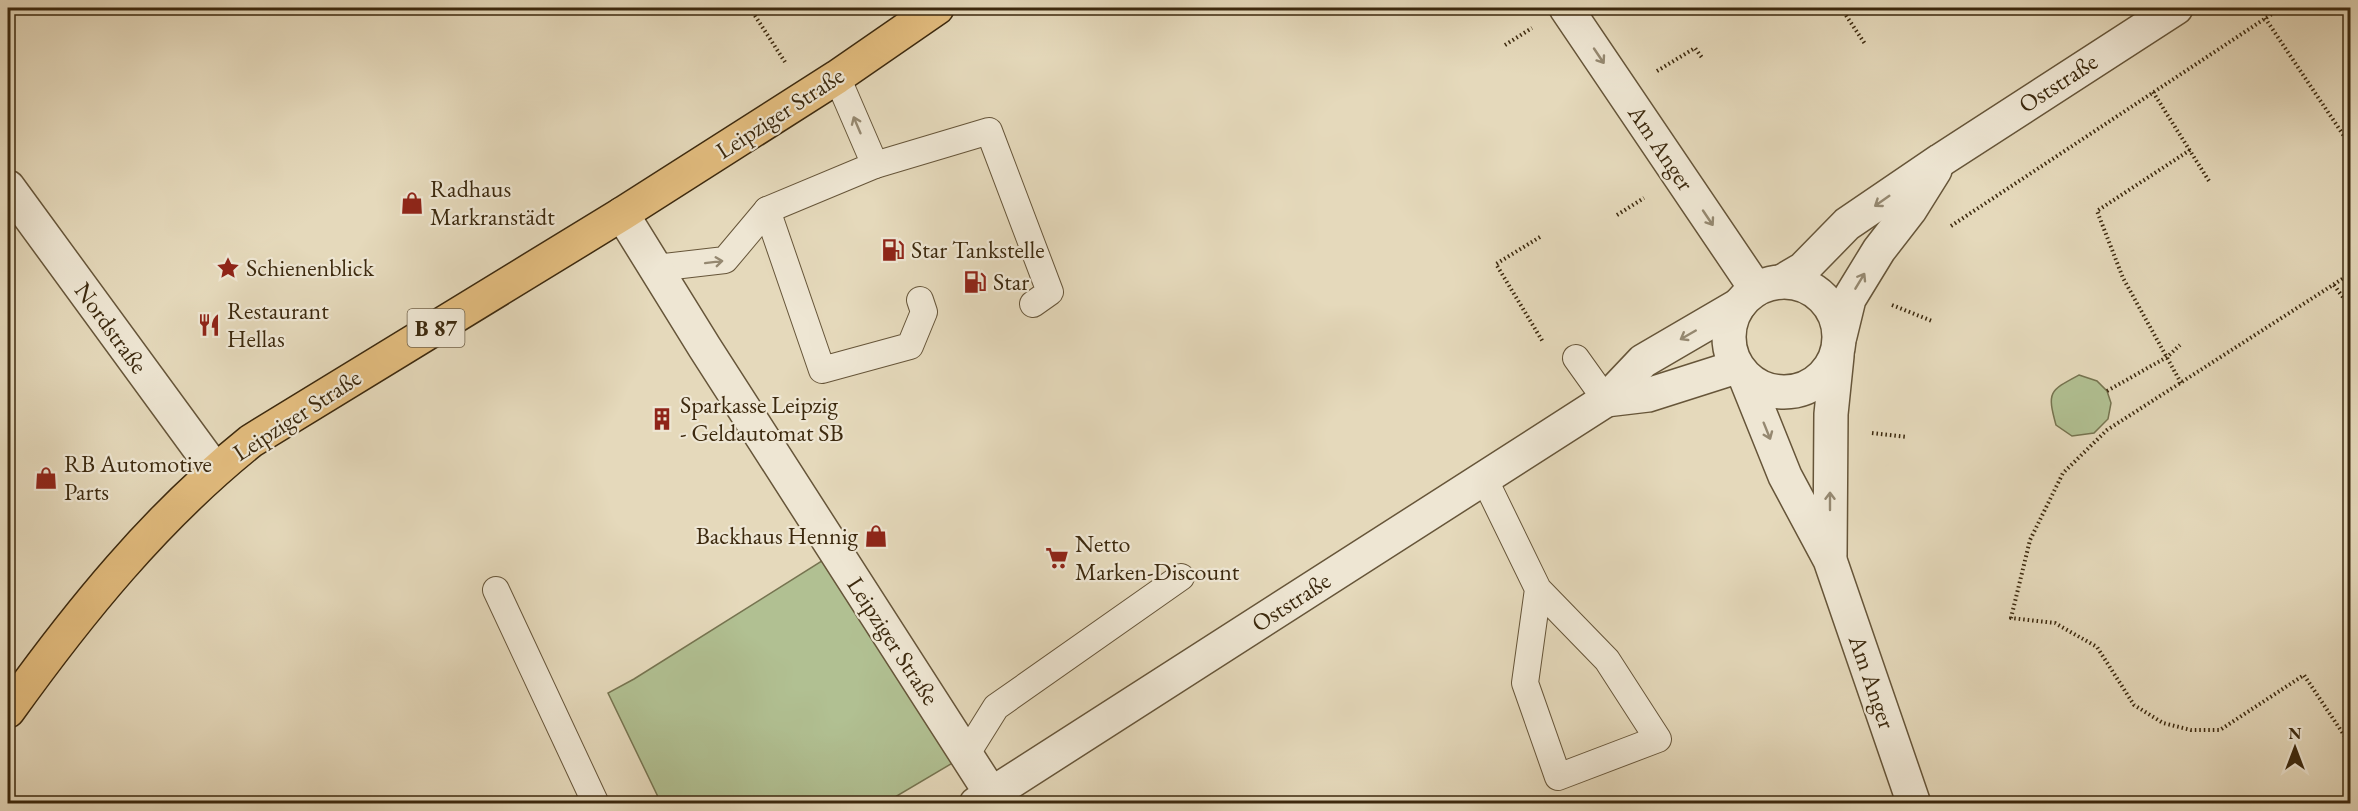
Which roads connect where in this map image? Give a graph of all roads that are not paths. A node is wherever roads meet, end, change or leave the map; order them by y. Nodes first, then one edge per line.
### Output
1 (937, 8) edge
2 (1566, 8) edge
3 (2176, 8) edge
4 (837, 77) junction
5 (1935, 164) junction
6 (874, 165) junction
7 (8, 187) edge
8 (767, 210) junction
9 (622, 214) junction
10 (656, 268) junction
11 (1758, 292) junction
12 (920, 300) dead end
13 (1033, 304) dead end
14 (1838, 346) junction
15 (1576, 358) dead end
16 (1741, 373) junction
17 (1606, 400) junction
18 (215, 470) junction
19 (1484, 478) junction
20 (1830, 560) junction
21 (1181, 577) dead end
22 (1538, 589) junction
23 (496, 590) dead end
24 (8, 711) edge
25 (966, 755) junction
26 (990, 801) edge
27 (596, 804) edge
28 (1914, 804) edge

1 - 4 main road, Leipziger Straße / B 87
2 -> 11 street, Am Anger
3 - 5 street, Oststraße
6 -> 4 lane
4 - 9 main road, Leipziger Straße / B 87
5 -> 11 street, Oststraße
14 -> 5 street, Oststraße
6 - 8 lane
6 - 13 lane
7 - 18 street, Nordstraße
10 -> 8 lane
8 - 12 lane
9 - 10 street, Leipziger Straße
9 - 18 main road, Leipziger Straße / B 87
10 - 25 street, Leipziger Straße
11 - 14 street
11 - 16 street
11 -> 17 street, Oststraße
14 - 16 street, Oststraße
20 -> 14 street, Am Anger
15 - 17 lane
16 - 17 street, Oststraße
16 -> 20 street, Am Anger
17 - 19 street, Oststraße
18 - 24 main road, Leipziger Straße / B 87
19 - 22 lane
19 - 26 street, Oststraße
20 - 28 street, Am Anger
21 - 25 lane
22 - 22 lane
23 - 27 lane
25 - 26 street, Leipziger Straße

